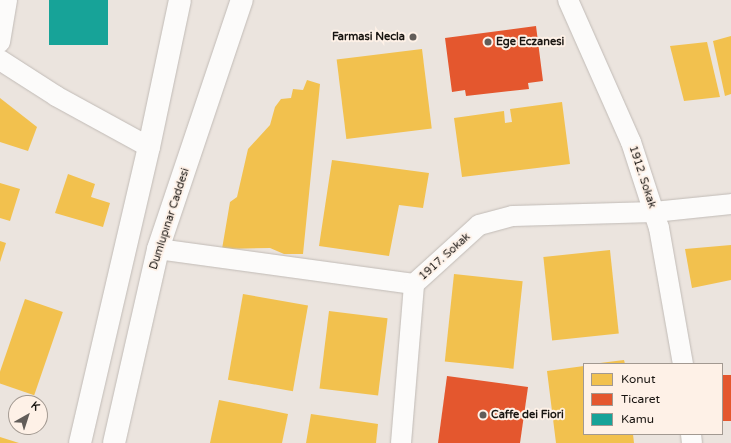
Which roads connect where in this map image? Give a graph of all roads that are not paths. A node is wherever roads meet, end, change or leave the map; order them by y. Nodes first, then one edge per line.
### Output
1 (7, 0) edge
2 (180, 0) edge
3 (242, 0) edge
4 (568, 0) edge
5 (0, 42) edge
6 (0, 60) edge
7 (149, 147) junction
8 (731, 204) edge
9 (654, 212) junction
10 (158, 249) junction
11 (414, 284) junction
12 (683, 363) edge
13 (80, 443) edge
14 (114, 443) edge
15 (401, 443) edge

1 - 5 street
2 - 7 street
3 - 10 street, Dumlupınar Caddesi
4 - 9 street, 1912. Sokak
6 - 7 street
7 - 13 street
8 - 9 street, 1917. Sokak
9 - 11 street, 1917. Sokak
9 - 12 street, 1912. Sokak
10 - 11 street, 1917. Sokak
10 - 14 street, Dumlupınar Caddesi
11 - 15 street

